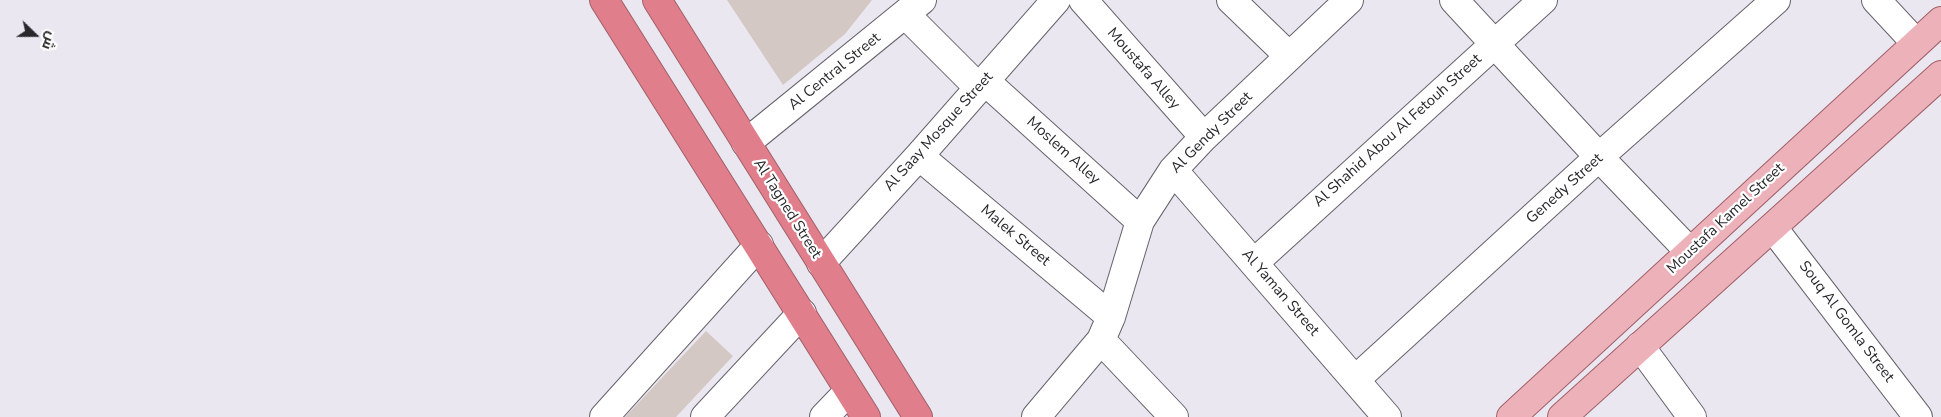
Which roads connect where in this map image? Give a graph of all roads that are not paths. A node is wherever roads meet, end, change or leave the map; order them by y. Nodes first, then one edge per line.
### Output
1 (604, 0) edge
2 (657, 0) edge
3 (1056, 0) edge
4 (1083, 0) edge
5 (1231, 0) edge
6 (1349, 0) edge
7 (1454, 0) edge
8 (1543, 0) edge
9 (1776, 0) edge
10 (1876, 0) edge
11 (914, 8) edge
12 (1941, 21) edge
13 (1916, 43) junction
14 (1494, 44) junction
15 (1289, 56) junction
16 (1941, 75) edge
17 (982, 84) junction
18 (1204, 137) junction
19 (746, 143) junction
20 (919, 156) junction
21 (1599, 157) junction
22 (1173, 170) junction
23 (1140, 221) junction
24 (1773, 228) junction
25 (759, 245) junction
26 (1690, 252) junction
27 (821, 263) junction
28 (1254, 263) junction
29 (1716, 278) junction
30 (802, 314) junction
31 (1106, 328) junction
32 (1640, 346) junction
33 (1355, 380) junction
34 (849, 391) junction
35 (1164, 414) edge
36 (604, 417) edge
37 (705, 417) edge
38 (824, 417) edge
39 (866, 417) edge
40 (918, 417) edge
41 (1036, 417) edge
42 (1387, 417) edge
43 (1511, 417) edge
44 (1562, 417) edge
45 (1692, 417) edge
46 (1918, 417) edge

1 - 25 highway
2 - 19 highway, Al Tagned Street
3 - 17 street, Al Saay Mosque Street
4 - 18 street, Moustafa Alley
5 - 15 street
6 - 15 street, Al Gendy Street
7 - 14 street
8 - 14 street, Al Shahid Abou Al Fetouh Street
9 - 21 street, Genedy Street
10 - 13 street
11 - 17 street, Moslem Alley
11 - 19 street, Al Central Street
12 - 13 main road, Moustafa Kamel Street
13 - 26 main road, Moustafa Kamel Street
14 - 21 street
14 - 28 street, Al Shahid Abou Al Fetouh Street
15 - 18 street, Al Gendy Street
16 - 24 main road
17 - 20 street, Al Saay Mosque Street
17 - 23 street, Moslem Alley
18 - 22 street, Al Gendy Street
19 - 27 highway, Al Tagned Street
20 - 27 street, Al Saay Mosque Street
20 - 31 street, Malek Street
21 - 26 street
21 - 33 street, Genedy Street
22 - 23 street, Al Gendy Street
22 - 28 street, Al Yaman Street
23 - 31 street, Al Gendy Street
24 - 29 main road
24 - 46 street, Souq Al Gomla Street
25 - 30 highway
25 - 36 street
26 - 29 main road
26 - 43 main road, Moustafa Kamel Street
27 - 40 highway, Al Tagned Street
28 - 33 street, Al Yaman Street
29 - 32 main road
30 - 34 highway
30 - 37 street
31 - 35 street, Malek Street
31 - 41 street, Al Gendy Street
32 - 44 main road
32 - 45 street
33 - 42 street, Al Yaman Street
34 - 38 street
34 - 39 highway

